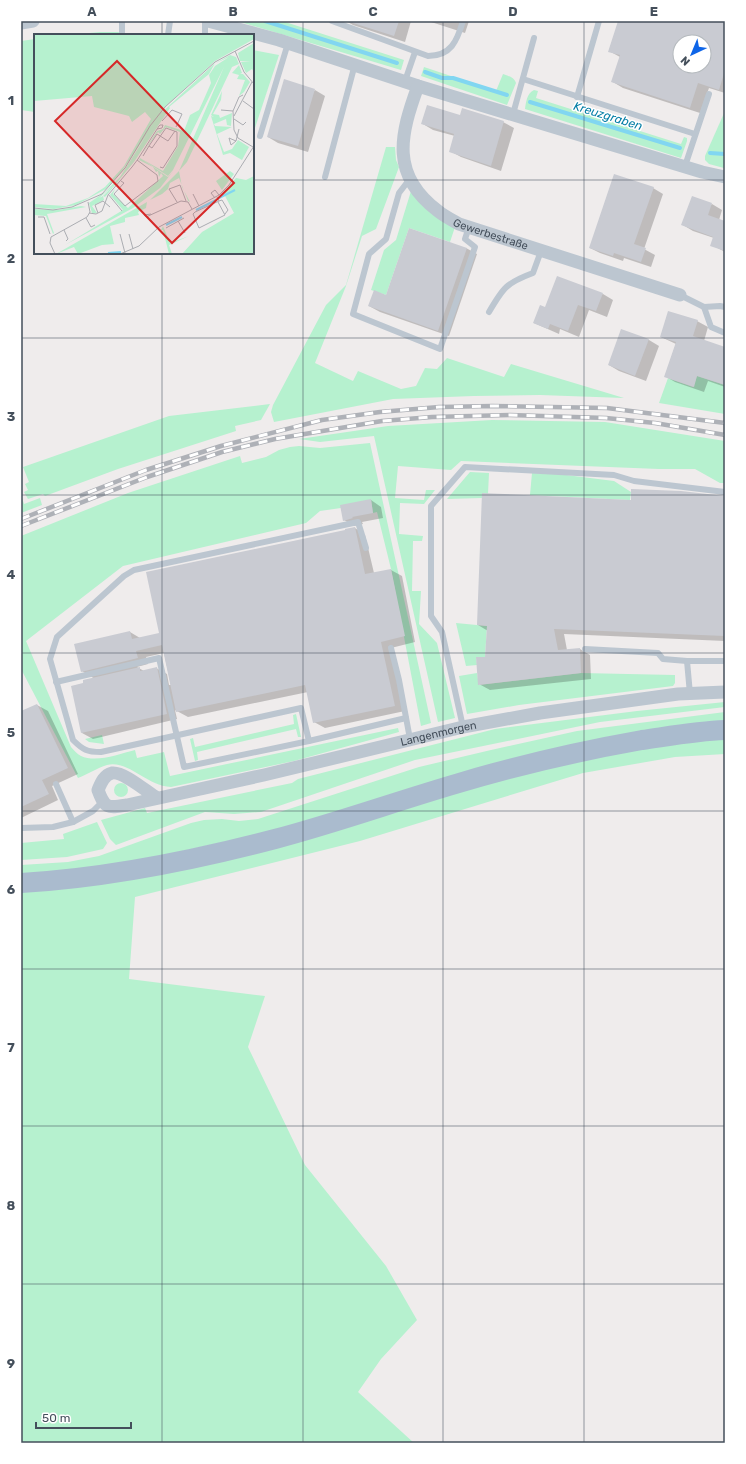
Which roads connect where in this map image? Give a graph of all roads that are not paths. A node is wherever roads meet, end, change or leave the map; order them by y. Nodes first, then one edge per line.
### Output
1 (33, 21) edge
2 (122, 21) edge
3 (170, 21) edge
4 (205, 21) edge
5 (208, 21) edge
6 (332, 21) edge
7 (463, 21) edge
8 (600, 21) edge
9 (21, 23) edge
10 (122, 34) edge
11 (168, 34) edge
12 (205, 34) edge
13 (534, 38) dead end
14 (288, 43) junction
15 (415, 52) junction
16 (355, 64) junction
17 (523, 79) junction
18 (412, 84) junction
19 (709, 94) dead end
20 (577, 97) junction
21 (513, 114) junction
22 (695, 134) junction
23 (260, 136) dead end
24 (685, 166) junction
25 (325, 177) dead end
26 (725, 177) edge
27 (409, 180) junction
28 (469, 227) junction
29 (541, 251) junction
30 (680, 295) joint
31 (704, 307) junction
32 (725, 307) edge
33 (489, 312) dead end
34 (725, 333) edge
35 (725, 492) edge
36 (366, 548) dead end
37 (391, 648) dead end
38 (585, 649) dead end
39 (687, 661) junction
40 (725, 661) edge
41 (56, 682) junction
42 (725, 692) edge
43 (690, 694) junction
44 (406, 718) junction
45 (463, 727) junction
46 (725, 730) edge
47 (177, 736) junction
48 (410, 739) junction
49 (309, 740) junction
50 (56, 784) dead end
51 (156, 798) junction
52 (102, 802) junction
53 (73, 822) junction
54 (21, 828) edge
55 (21, 883) edge

1 - 9 street
2 - 10 lane
3 - 11 lane
4 - 12 lane
5 - 14 street
6 - 15 lane
7 - 15 lane
8 - 20 lane
13 - 17 lane
14 - 16 street
14 - 23 lane
15 - 18 lane
16 - 18 street
16 - 25 lane
17 - 20 lane
17 - 21 lane
18 - 21 street
18 - 27 street, Gewerbestraße
19 - 22 lane
20 - 22 lane
21 - 24 street
22 - 24 lane
24 - 26 street
27 - 28 street, Gewerbestraße
27 - 28 lane
28 - 29 street, Gewerbestraße
29 - 30 street, Gewerbestraße
29 - 33 lane
30 - 31 lane
31 - 32 lane
31 - 34 lane
35 - 45 lane
36 - 41 lane
37 - 44 lane
38 - 39 lane
39 - 40 lane
39 - 43 lane
41 - 47 lane
41 - 47 lane
42 - 43 street, Langenmorgen
43 - 45 street, Langenmorgen
44 - 48 lane
44 - 49 lane
45 - 48 street, Langenmorgen
46 - 55 main road
47 - 49 lane
47 - 49 lane
48 - 51 street, Langenmorgen
50 - 53 lane
51 - 52 street, Langenmorgen
51 - 52 street
52 - 53 lane
53 - 54 lane

